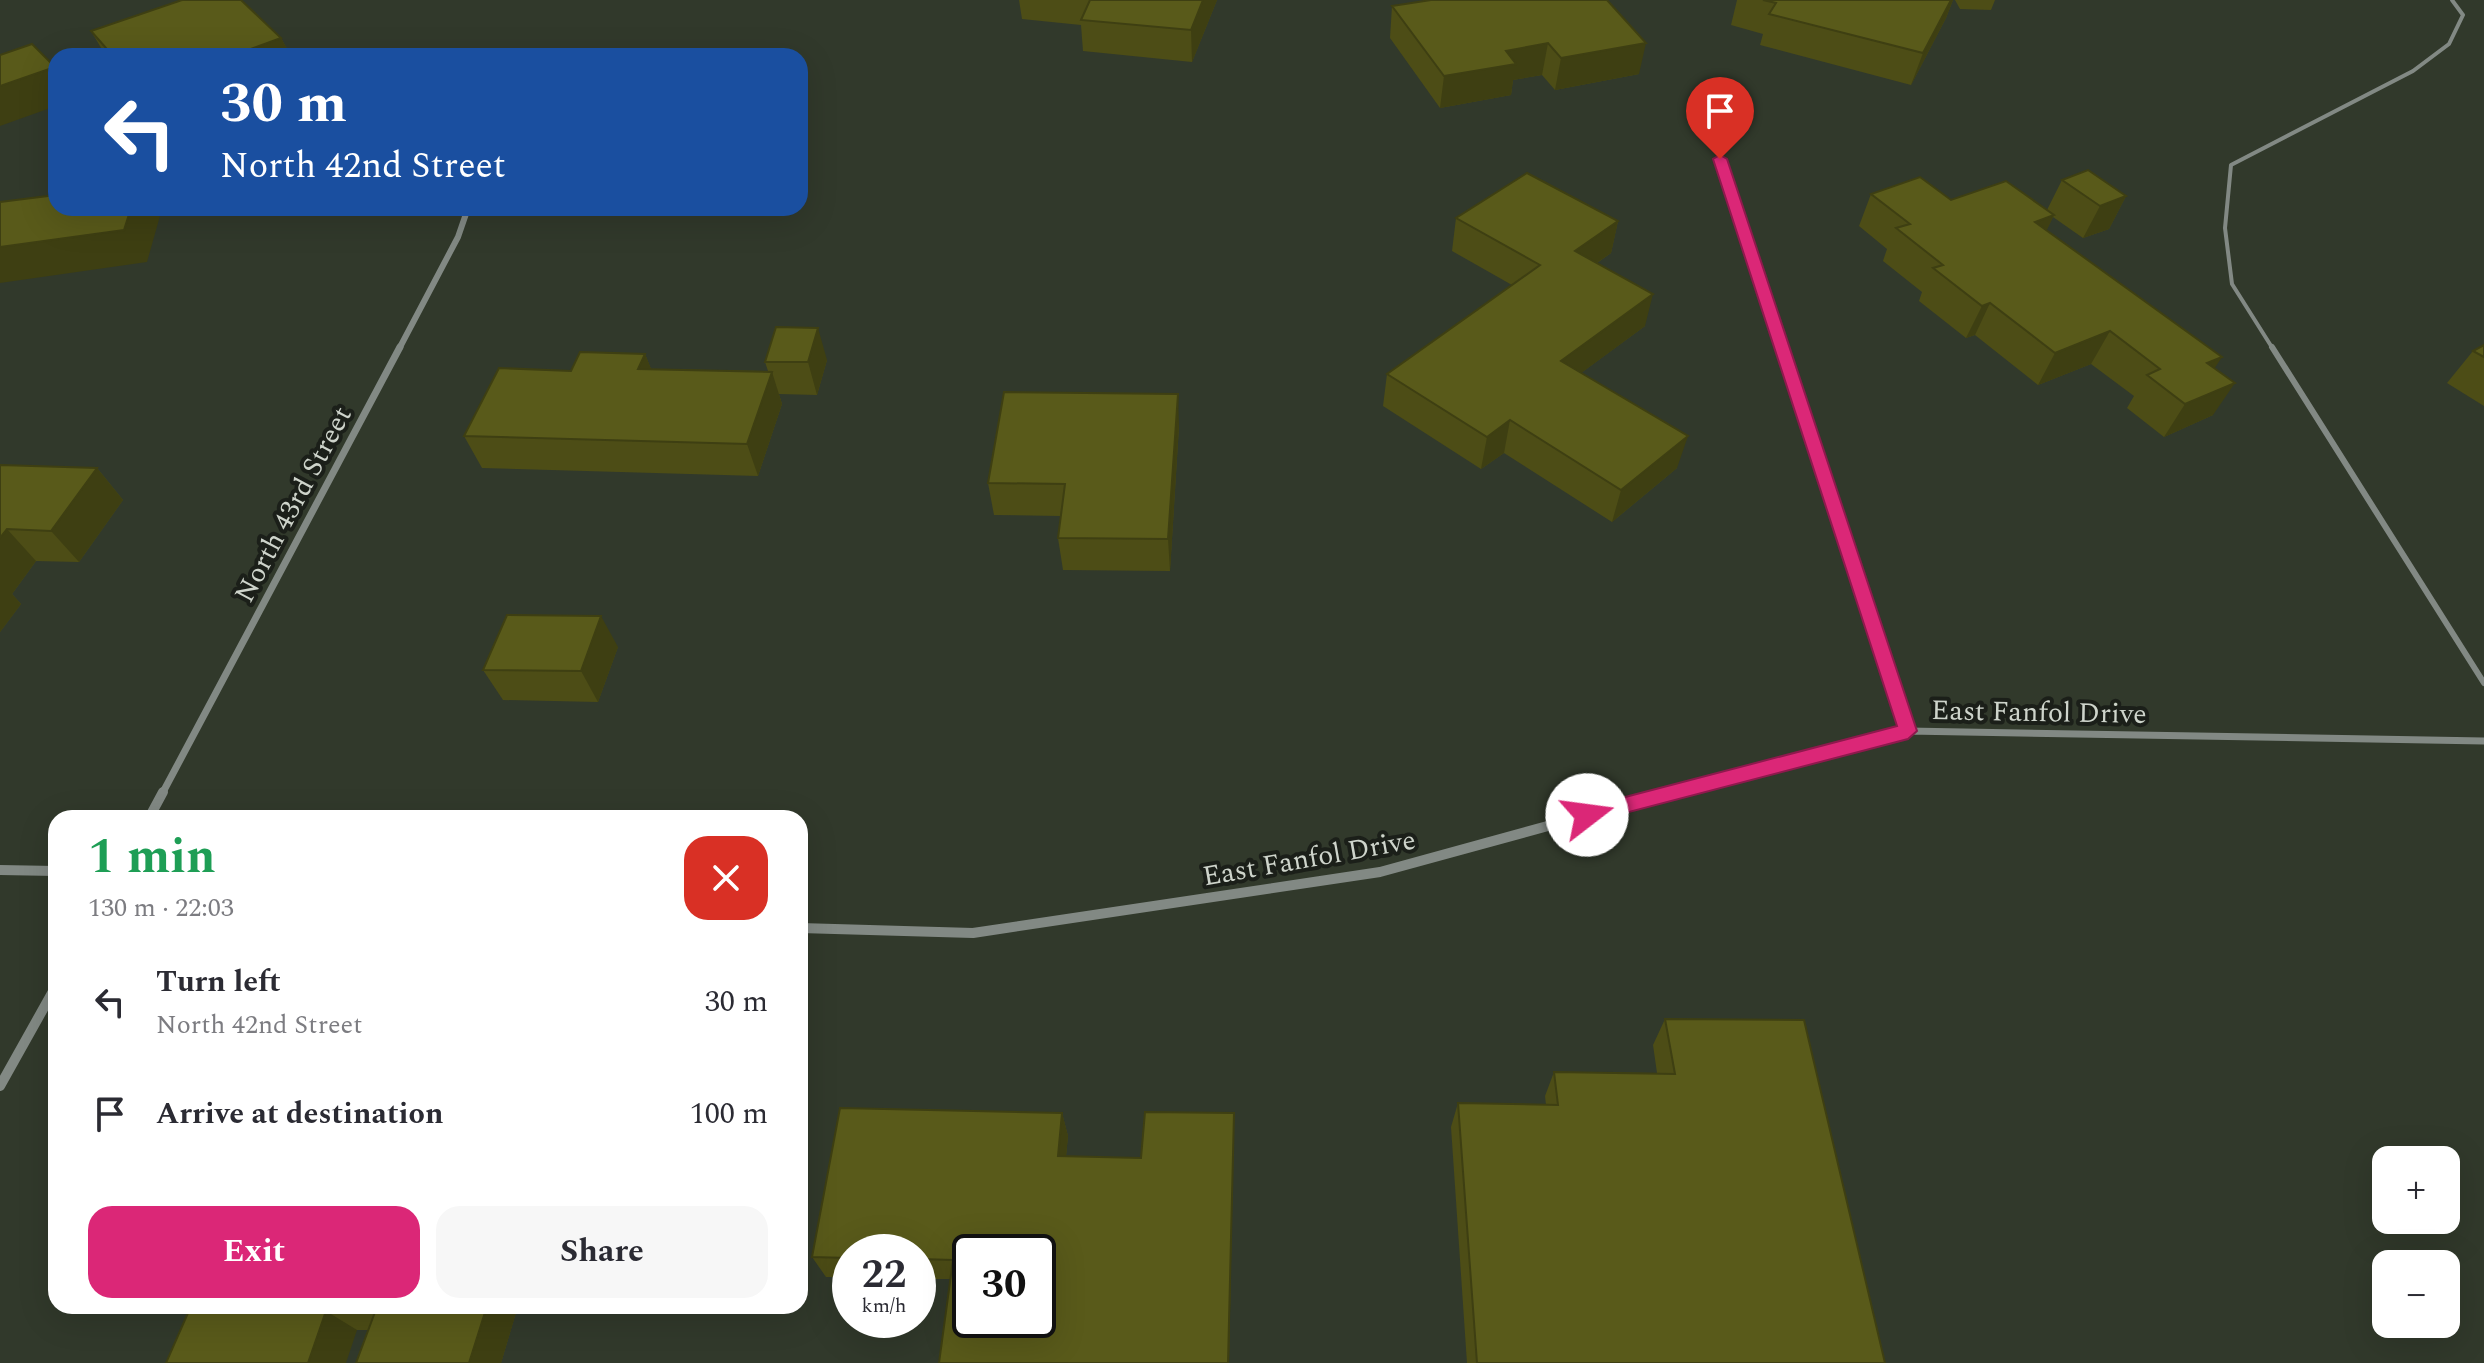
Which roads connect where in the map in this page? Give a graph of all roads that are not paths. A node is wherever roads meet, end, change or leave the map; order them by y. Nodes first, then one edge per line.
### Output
1 (2452, 0) edge
2 (1720, 159) dead end
3 (465, 216) edge
4 (2484, 683) edge
5 (1908, 731) junction
6 (2484, 741) edge
7 (153, 810) edge
8 (0, 870) edge
9 (48, 871) edge
10 (808, 928) edge
11 (48, 1000) edge
12 (0, 1086) edge

1 - 4 lane
2 - 5 street
3 - 7 street, North 43rd Street
5 - 6 street, East Fanfol Drive
5 - 10 street, East Fanfol Drive
8 - 9 street
11 - 12 street

